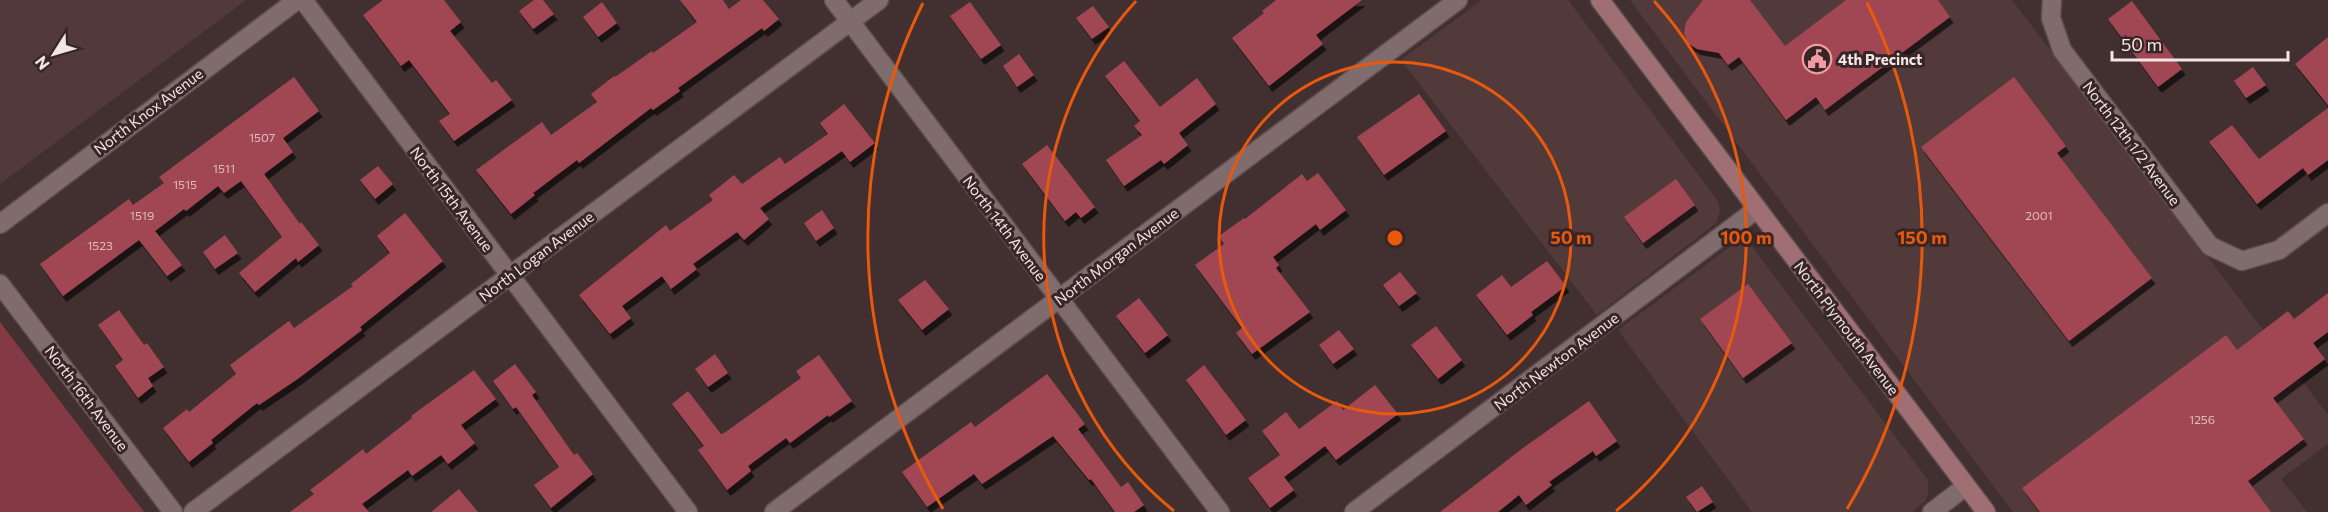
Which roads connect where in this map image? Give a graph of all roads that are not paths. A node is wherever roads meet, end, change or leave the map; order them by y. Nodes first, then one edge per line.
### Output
1 (297, 0) edge
2 (303, 0) edge
3 (834, 0) edge
4 (879, 0) edge
5 (1458, 0) edge
6 (1600, 0) edge
7 (2052, 1) edge
8 (850, 21) junction
9 (1757, 209) junction
10 (2328, 213) edge
11 (0, 224) edge
12 (510, 276) junction
13 (0, 284) edge
14 (1059, 300) junction
15 (1966, 486) junction
16 (173, 512) edge
17 (193, 512) edge
18 (688, 512) edge
19 (774, 512) edge
20 (1220, 512) edge
21 (1354, 512) edge
22 (1932, 512) edge
23 (1986, 512) edge

1 - 11 street, North Knox Avenue
2 - 12 street, North 15th Avenue
3 - 8 street, North 14th Avenue
4 - 8 street, North Logan Avenue
5 - 14 street, North Morgan Avenue
6 - 9 main road, North Plymouth Avenue
7 - 10 street, North 12th 1/2 Avenue
8 - 12 street, North Logan Avenue
8 - 14 street, North 14th Avenue
9 - 15 main road, North Plymouth Avenue
9 - 21 street, North Newton Avenue
12 - 17 street, North Logan Avenue
12 - 18 street, North 15th Avenue
13 - 16 street, North 16th Avenue
14 - 19 street, North Morgan Avenue
14 - 20 street, North 14th Avenue
15 - 22 street
15 - 23 main road, North Plymouth Avenue

